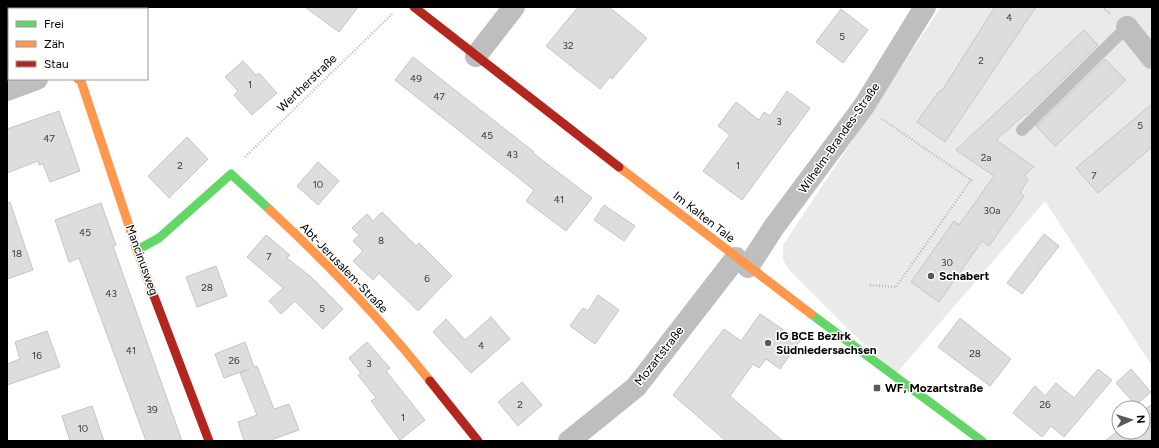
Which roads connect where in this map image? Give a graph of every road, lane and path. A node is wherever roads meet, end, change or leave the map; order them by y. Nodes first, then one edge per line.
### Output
1 (414, 7) edge
2 (514, 7) edge
3 (925, 7) edge
4 (394, 11) dead end
5 (1127, 27) joint
6 (476, 56) junction
7 (1152, 58) edge
8 (34, 80) edge
9 (80, 80) edge
10 (7, 90) edge
11 (883, 119) dead end
12 (1022, 130) dead end
13 (231, 174) junction
14 (138, 250) junction
15 (742, 262) junction
16 (870, 285) dead end
17 (583, 437) edge
18 (209, 441) edge
19 (478, 441) edge
20 (982, 441) edge

1 - 6 street, Im Kalten Tale
2 - 6 street
3 - 15 street, Wilhelm-Brandes-Straße
4 - 13 path, Wertherstraße
5 - 7 street
5 - 12 lane
6 - 15 street, Im Kalten Tale
8 - 10 street
9 - 14 street, Mancinusweg
11 - 16 path
13 - 14 street
13 - 19 street, Abt-Jerusalem-Straße
14 - 18 street, Mancinusweg
15 - 17 street, Mozartstraße
15 - 20 street, Im Kalten Tale

